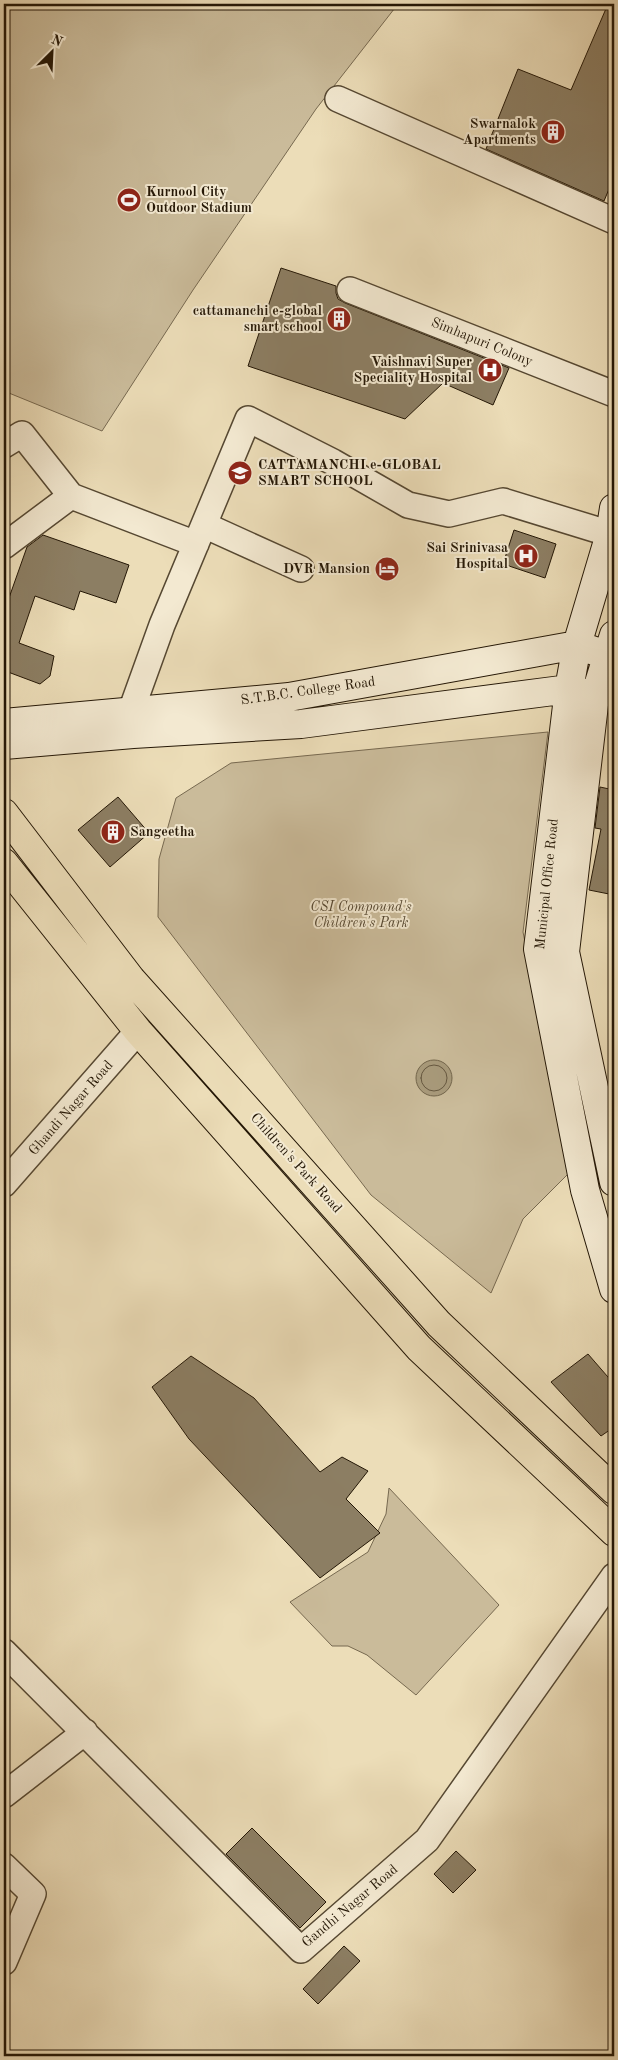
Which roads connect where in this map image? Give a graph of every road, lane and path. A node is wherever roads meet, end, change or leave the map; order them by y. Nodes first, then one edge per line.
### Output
1 (338, 99) dead end
2 (614, 221) edge
3 (350, 290) dead end
4 (614, 394) edge
5 (4, 445) edge
6 (71, 496) junction
7 (613, 526) edge
8 (200, 535) junction
9 (4, 546) edge
10 (302, 569) dead end
11 (577, 645) junction
12 (612, 645) edge
13 (389, 679) junction
14 (582, 692) junction
15 (131, 711) junction
16 (398, 712) junction
17 (4, 723) edge
18 (4, 745) edge
19 (4, 813) edge
20 (4, 863) edge
21 (138, 1031) junction
22 (614, 1182) edge
23 (4, 1184) edge
24 (614, 1289) edge
25 (614, 1490) edge
26 (614, 1532) edge
27 (614, 1576) edge
28 (4, 1652) edge
29 (85, 1732) junction
30 (4, 1795) edge
31 (4, 1866) edge
32 (4, 1962) edge

1 - 2 street
3 - 4 street, Simhapuri Colony
5 - 6 street
6 - 8 street
6 - 9 street
7 - 8 street
7 - 11 main road, Municipal Office Road
8 - 10 street
8 - 15 street
11 - 12 main road, S.T.B.C. College Road
11 - 13 main road, S.T.B.C. College Road
11 - 14 main road, Municipal Office Road
12 - 14 main road, Municipal Office Road
13 - 15 main road, S.T.B.C. College Road
13 - 16 main road
14 - 16 main road
14 - 22 main road, Municipal Office Road
14 - 24 main road, Municipal Office Road
15 - 17 main road, S.T.B.C. College Road
16 - 18 main road
19 - 25 main road, Children's Park Road
20 - 21 main road
21 - 23 street, Ghandi Nagar Road
21 - 26 main road
27 - 29 street, Gandhi Nagar Road
28 - 29 street, Gandhi Nagar Road
29 - 30 street
31 - 32 street

